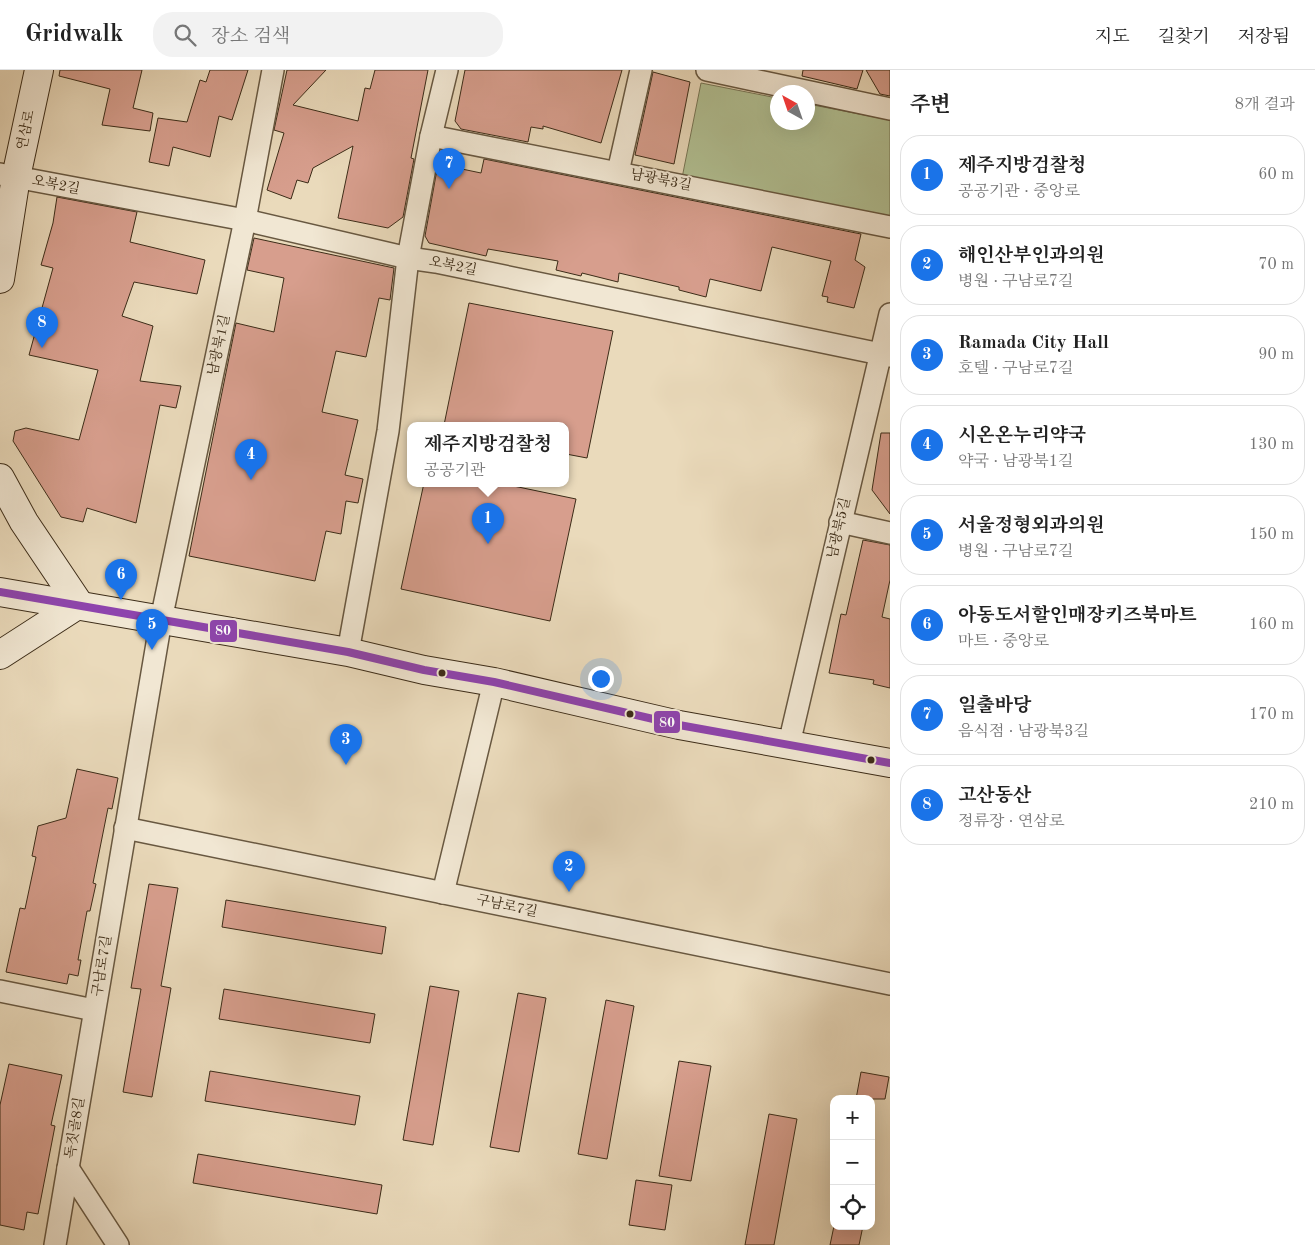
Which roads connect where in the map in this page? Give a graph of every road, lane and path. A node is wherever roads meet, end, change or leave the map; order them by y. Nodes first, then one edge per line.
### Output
1 (39, 70) edge
2 (273, 70) edge
3 (447, 70) edge
4 (641, 70) edge
5 (707, 70) edge
6 (890, 108) edge
7 (431, 136) junction
8 (618, 172) junction
9 (8, 176) edge
10 (245, 220) junction
11 (890, 226) edge
12 (408, 258) junction
13 (0, 279) edge
14 (890, 314) edge
15 (886, 356) edge
16 (0, 478) edge
17 (840, 522) junction
18 (890, 533) edge
19 (0, 592) edge
20 (79, 604) junction
21 (161, 620) junction
22 (348, 652) junction
23 (0, 655) edge
24 (494, 682) junction
25 (790, 744) junction
26 (890, 762) edge
27 (125, 828) junction
28 (443, 893) junction
29 (890, 984) edge
30 (0, 991) edge
31 (94, 1010) junction
32 (68, 1168) junction
33 (55, 1245) edge
34 (118, 1245) edge

1 - 9 main road, 연삼로
2 - 10 street, 남광북1길
3 - 7 street
4 - 8 street
5 - 6 street
7 - 8 street, 남광북3길
7 - 12 street
8 - 11 street, 남광북3길
9 - 10 street, 오복2길
9 - 13 main road, 연삼로
10 - 12 street, 오복2길
10 - 21 street, 남광북1길
12 - 15 street, 오복2길
12 - 22 street
14 - 15 street, 남광북5길
15 - 17 street, 남광북5길
16 - 20 main road
17 - 18 street
17 - 25 street, 남광북5길
19 - 20 main road
20 - 21 main road
20 - 23 main road
21 - 22 main road
21 - 27 street, 구남로7길
22 - 24 main road
24 - 25 main road
24 - 28 street
25 - 26 main road
27 - 28 street, 구남로7길
27 - 31 street, 구남로7길
28 - 29 street, 구남로7길
30 - 31 street, 구남로7길
31 - 32 street, 독짓골8길
32 - 33 street, 독짓골8길
32 - 34 street

